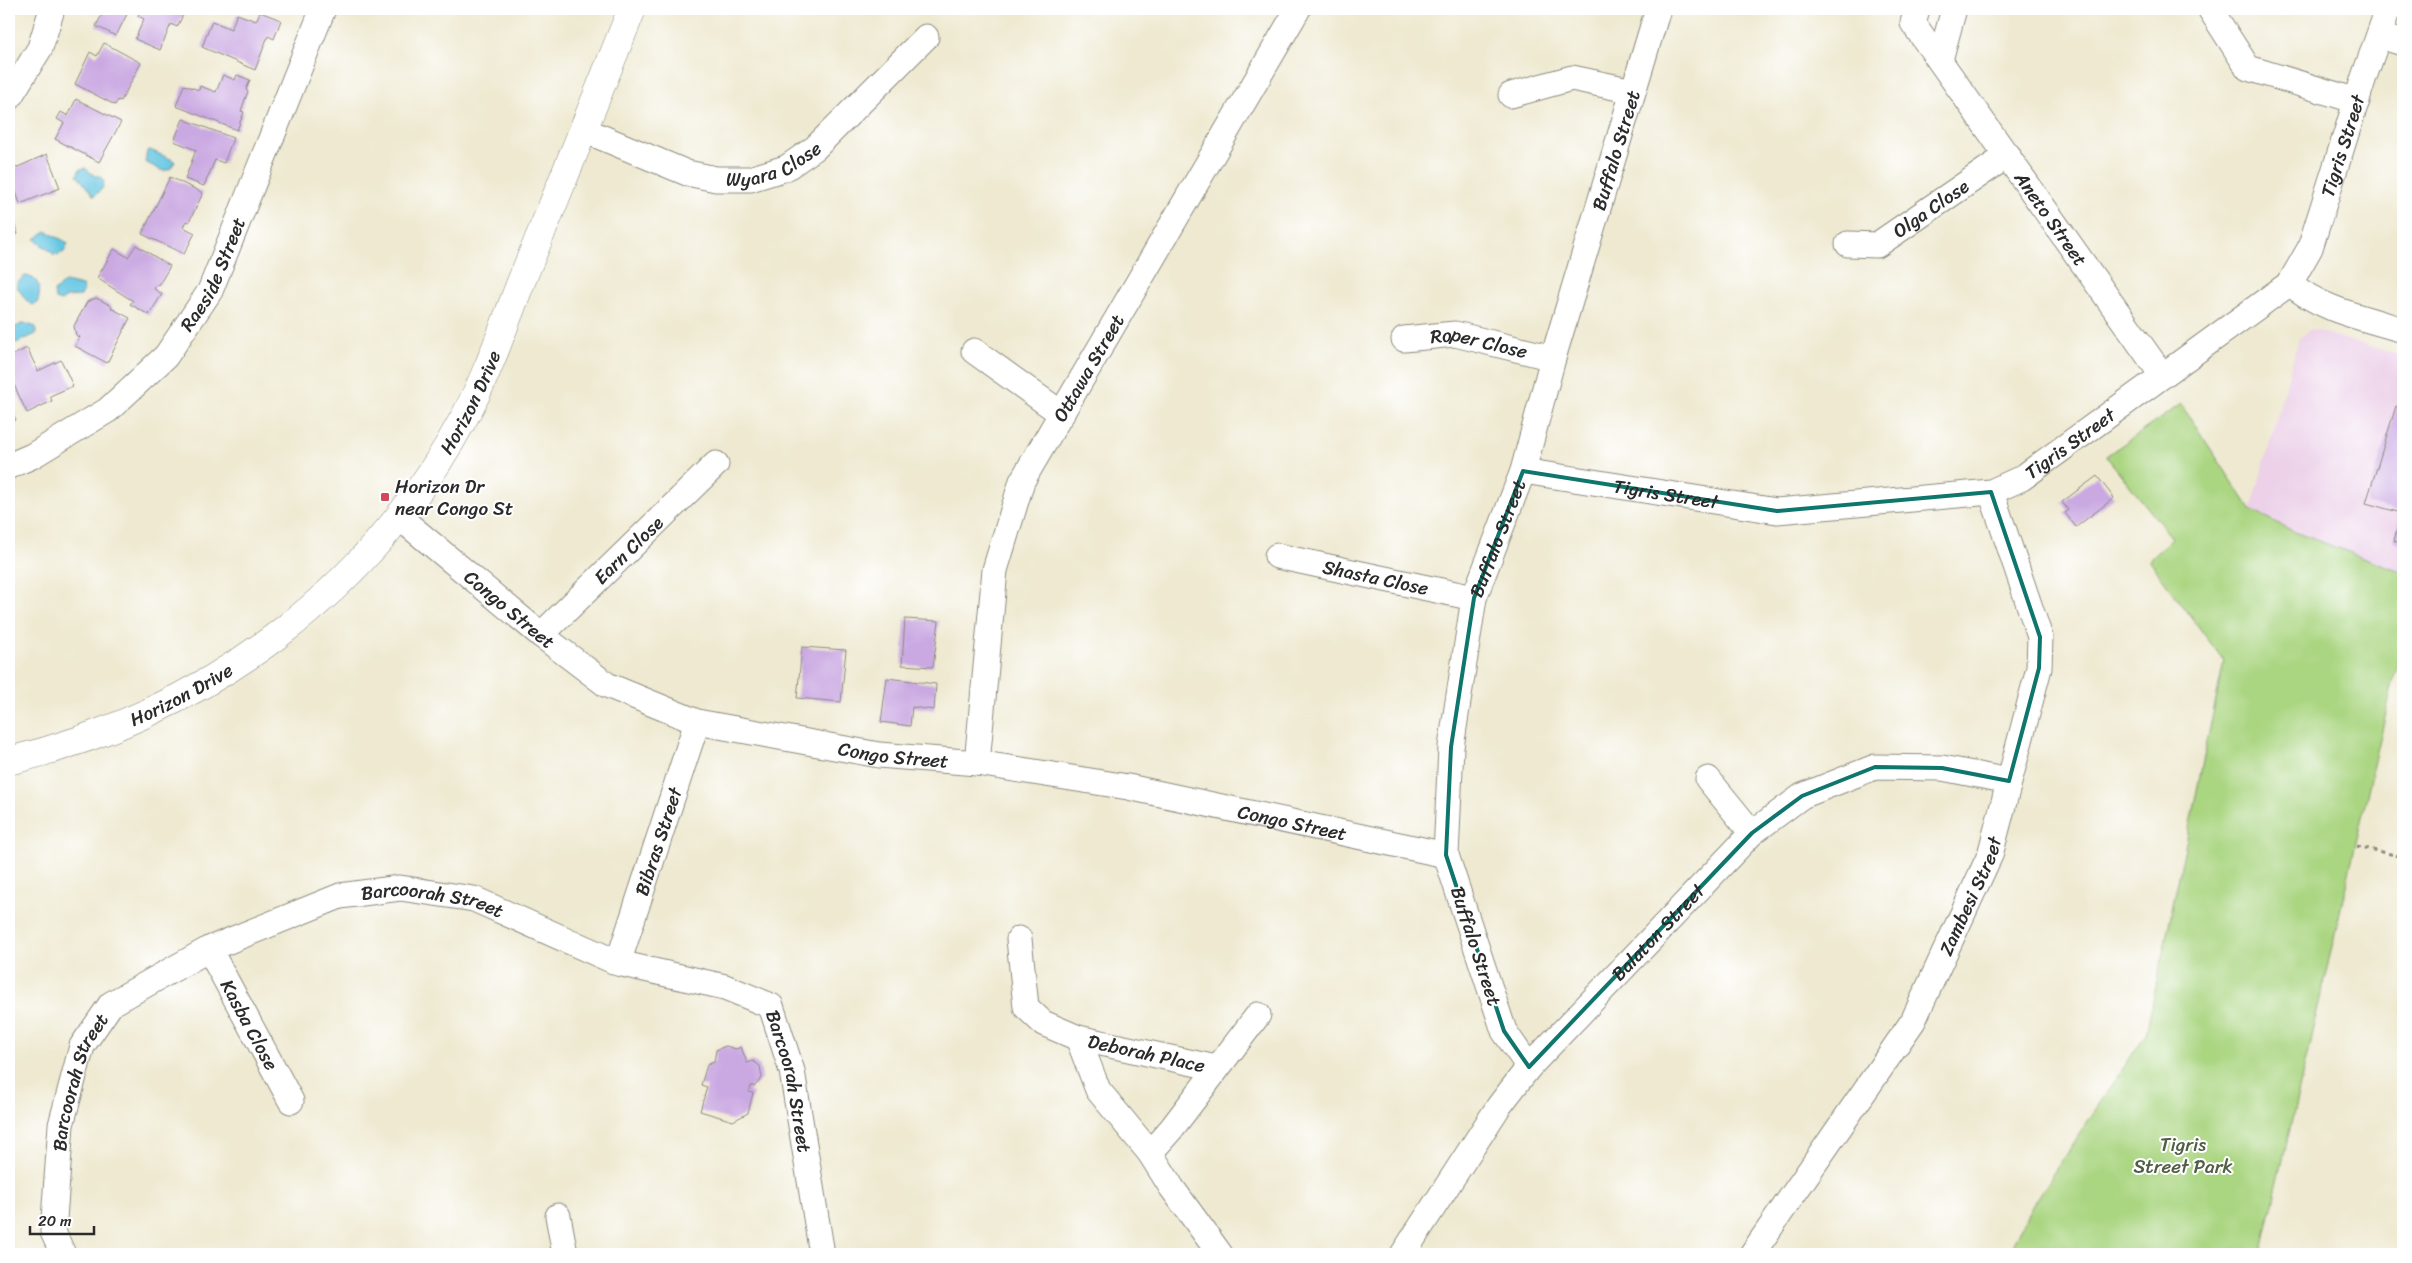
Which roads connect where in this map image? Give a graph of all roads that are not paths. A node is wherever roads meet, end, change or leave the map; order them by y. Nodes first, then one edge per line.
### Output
1 (52, 9) edge
2 (323, 9) edge
3 (632, 9) edge
4 (1298, 9) edge
5 (1658, 9) edge
6 (1917, 9) edge
7 (1954, 9) edge
8 (2210, 9) edge
9 (2388, 9) edge
10 (2380, 36) junction
11 (926, 37) dead end
12 (2403, 43) edge
13 (1940, 60) junction
14 (1633, 91) junction
15 (1511, 95) dead end
16 (9, 98) edge
17 (2357, 101) junction
18 (584, 130) junction
19 (2008, 155) junction
20 (1848, 244) dead end
21 (2290, 283) junction
22 (2403, 330) edge
23 (1404, 339) dead end
24 (974, 351) dead end
25 (1553, 358) junction
26 (2162, 375) junction
27 (1062, 414) junction
28 (716, 464) dead end
29 (9, 466) edge
30 (1523, 471) junction
31 (1991, 492) junction
32 (399, 517) junction
33 (1277, 556) dead end
34 (1474, 598) junction
35 (541, 635) junction
36 (697, 722) junction
37 (9, 761) edge
38 (977, 763) junction
39 (1708, 779) dead end
40 (2009, 781) junction
41 (1752, 833) junction
42 (1446, 855) junction
43 (1019, 940) dead end
44 (209, 948) junction
45 (618, 963) junction
46 (1258, 1016) dead end
47 (1078, 1038) junction
48 (1529, 1067) junction
49 (1216, 1068) junction
50 (291, 1101) dead end
51 (1150, 1153) junction
52 (558, 1216) dead end
53 (63, 1254) edge
54 (564, 1254) edge
55 (822, 1254) edge
56 (1220, 1254) edge
57 (1403, 1254) edge
58 (1752, 1254) edge

1 - 16 street
2 - 29 street, Raeside Street
3 - 18 street, Horizon Drive
4 - 27 street, Ottawa Street
5 - 14 street, Buffalo Street
6 - 13 street, Aneto Street
7 - 13 street
8 - 17 street
9 - 10 street, Tigris Street
10 - 12 street
10 - 17 street, Tigris Street
11 - 18 street, Wyara Close
13 - 19 street, Aneto Street
14 - 15 street
14 - 25 street, Buffalo Street
17 - 21 street, Tigris Street
18 - 32 street, Horizon Drive
19 - 20 street, Olga Close
19 - 26 street, Aneto Street
21 - 22 street
21 - 26 street, Tigris Street
23 - 25 street, Roper Close
24 - 27 street
25 - 30 street, Buffalo Street
26 - 31 street, Tigris Street
27 - 38 street, Ottawa Street
28 - 35 street, Earn Close
30 - 31 street, Tigris Street
30 - 34 street, Buffalo Street
31 - 40 street, Zambesi Street
32 - 35 street, Congo Street
32 - 37 street, Horizon Drive
33 - 34 street, Shasta Close
34 - 42 street, Buffalo Street
35 - 36 street, Congo Street
36 - 38 street, Congo Street
36 - 45 street, Bibras Street
38 - 42 street, Congo Street
39 - 41 street
40 - 41 street, Balaton Street
40 - 58 street, Zambesi Street
41 - 48 street, Balaton Street
42 - 48 street, Buffalo Street
43 - 47 street, Deborah Place
44 - 45 street, Barcoorah Street
44 - 50 street, Kasba Close
44 - 53 street, Barcoorah Street
45 - 55 street, Barcoorah Street
46 - 49 street, Deborah Place
47 - 49 street, Deborah Place
47 - 51 street, Deborah Place
48 - 57 street, Balaton Street
49 - 51 street, Deborah Place
51 - 56 street, Deborah Place
52 - 54 street

